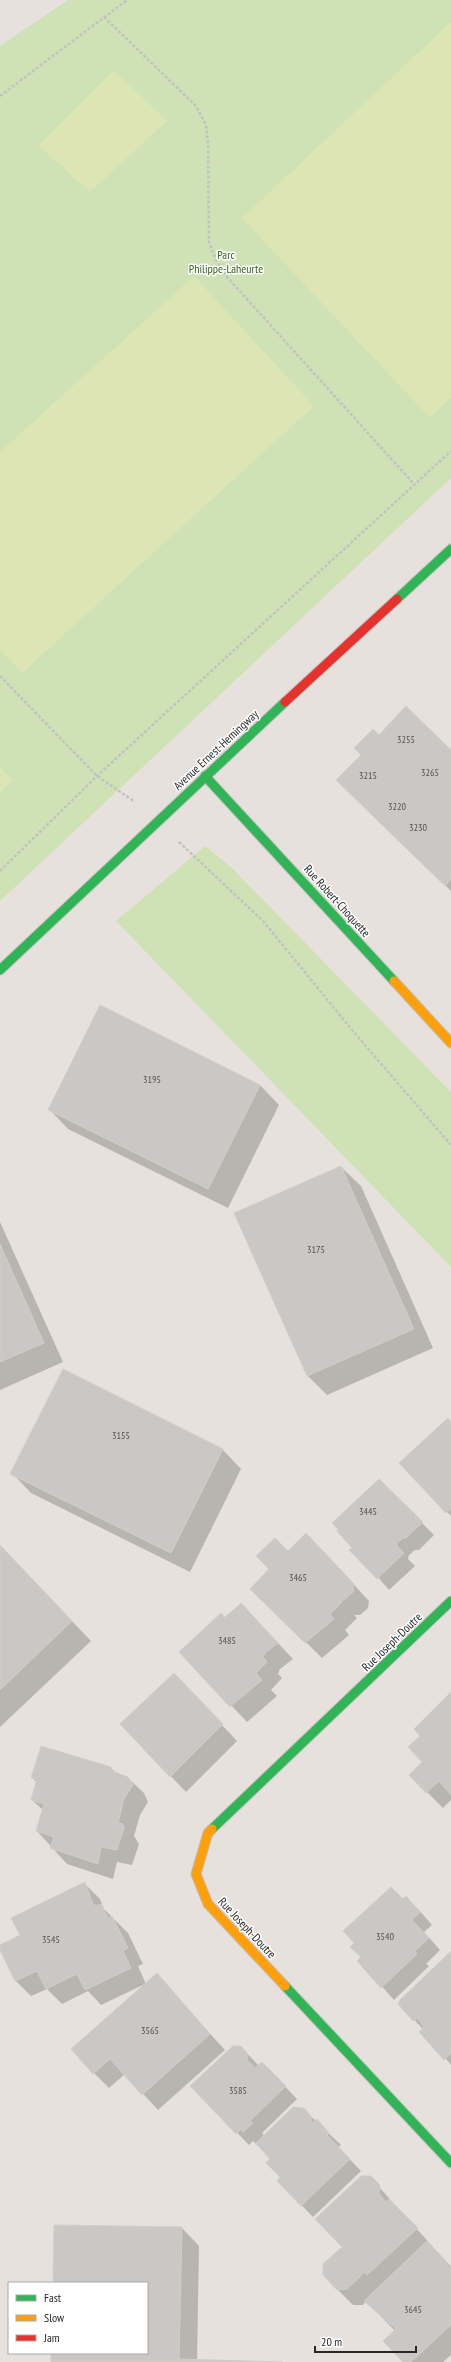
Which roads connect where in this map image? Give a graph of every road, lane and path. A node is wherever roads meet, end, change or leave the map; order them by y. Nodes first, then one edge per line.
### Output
1 (127, 0) edge
2 (104, 17) junction
3 (0, 96) edge
4 (451, 451) edge
5 (414, 484) junction
6 (451, 549) edge
7 (0, 676) edge
8 (97, 776) junction
9 (205, 776) junction
10 (139, 805) dead end
11 (189, 851) dead end
12 (0, 871) edge
13 (0, 970) edge
14 (451, 1043) edge
15 (451, 1145) edge
16 (451, 1602) edge
17 (451, 2162) edge

1 - 2 path
2 - 3 path
2 - 5 path
4 - 5 path
5 - 8 path
6 - 9 street, Avenue Ernest-Hemingway
7 - 8 path
8 - 10 path
8 - 12 path
9 - 13 street, Avenue Ernest-Hemingway
9 - 14 street, Rue Robert-Choquette
11 - 15 path
16 - 17 street, Rue Joseph-Doutre

